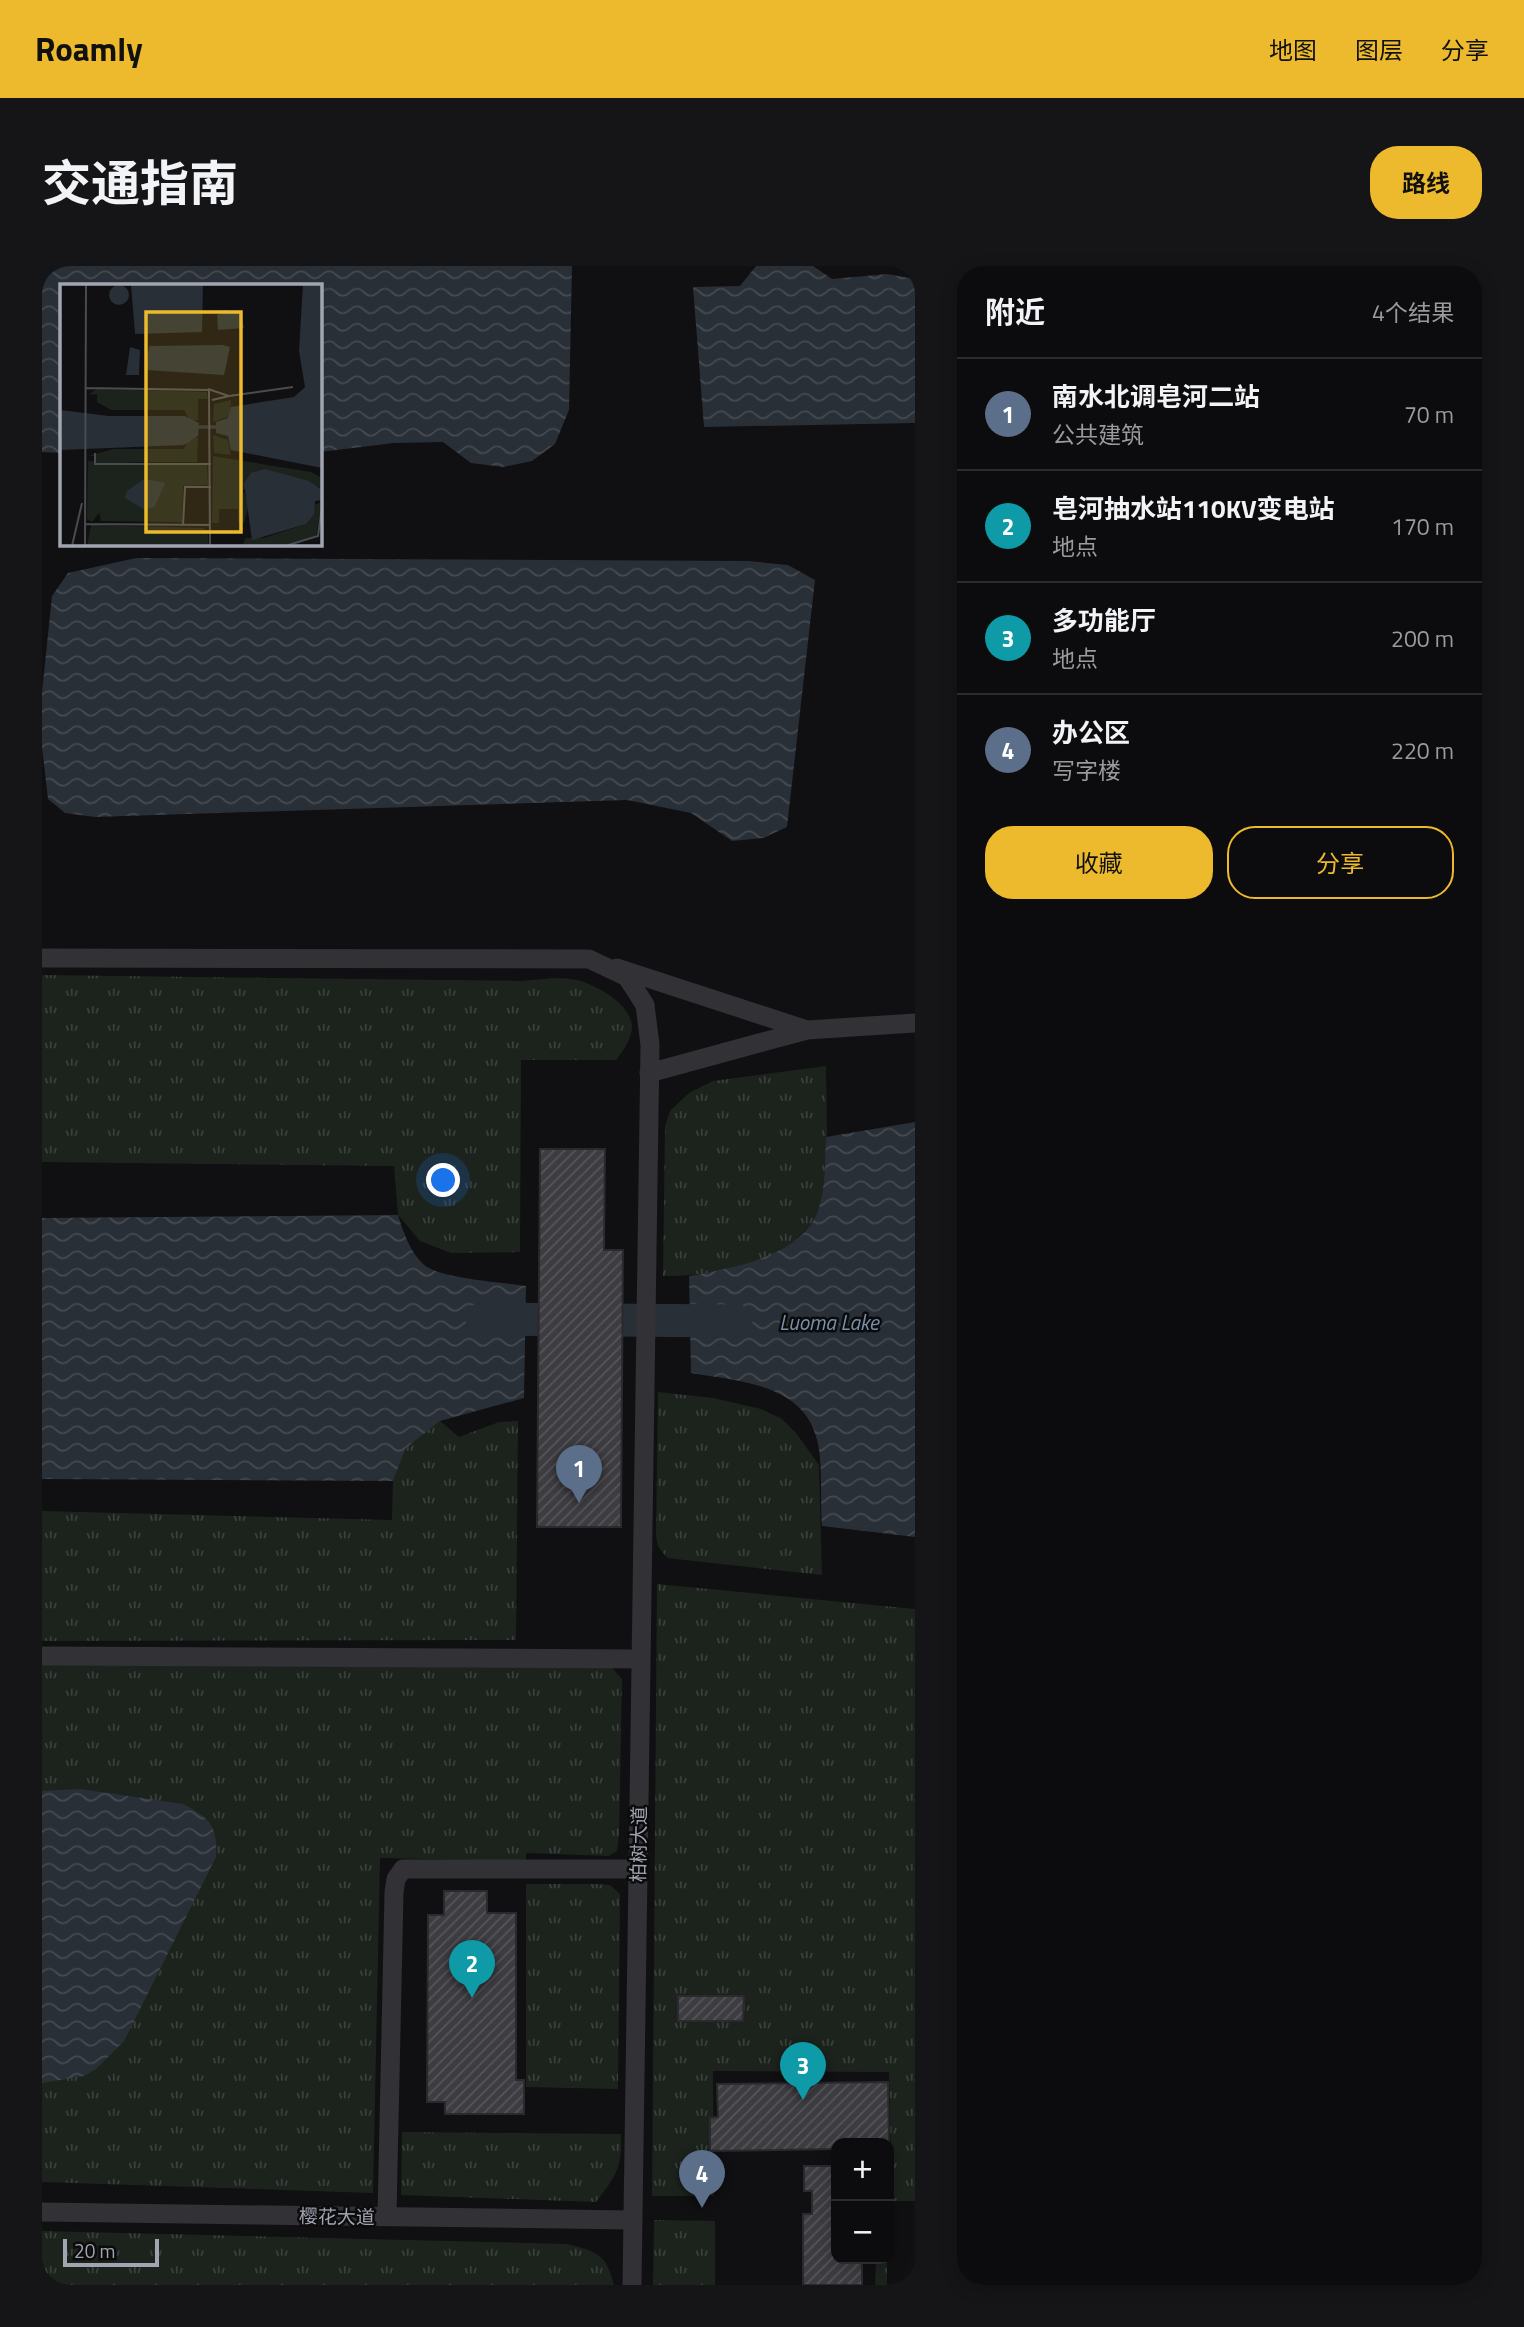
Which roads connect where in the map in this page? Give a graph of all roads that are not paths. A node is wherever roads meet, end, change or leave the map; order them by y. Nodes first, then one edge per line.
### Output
1 (42, 958) edge
2 (589, 959) junction
3 (915, 1023) edge
4 (807, 1030) junction
5 (649, 1073) junction
6 (42, 1656) edge
7 (640, 1659) junction
8 (637, 1870) junction
9 (42, 2212) edge
10 (387, 2217) junction
11 (632, 2220) junction
12 (632, 2285) edge

1 - 2 lane
2 - 4 lane
2 - 5 lane, 柏树大道
3 - 4 lane
4 - 5 lane
5 - 7 lane, 柏树大道
6 - 7 lane
7 - 8 lane, 柏树大道
8 - 10 lane
8 - 11 lane, 柏树大道
9 - 10 lane, 樱花大道
10 - 11 lane, 樱花大道
11 - 12 lane, 柏树大道

